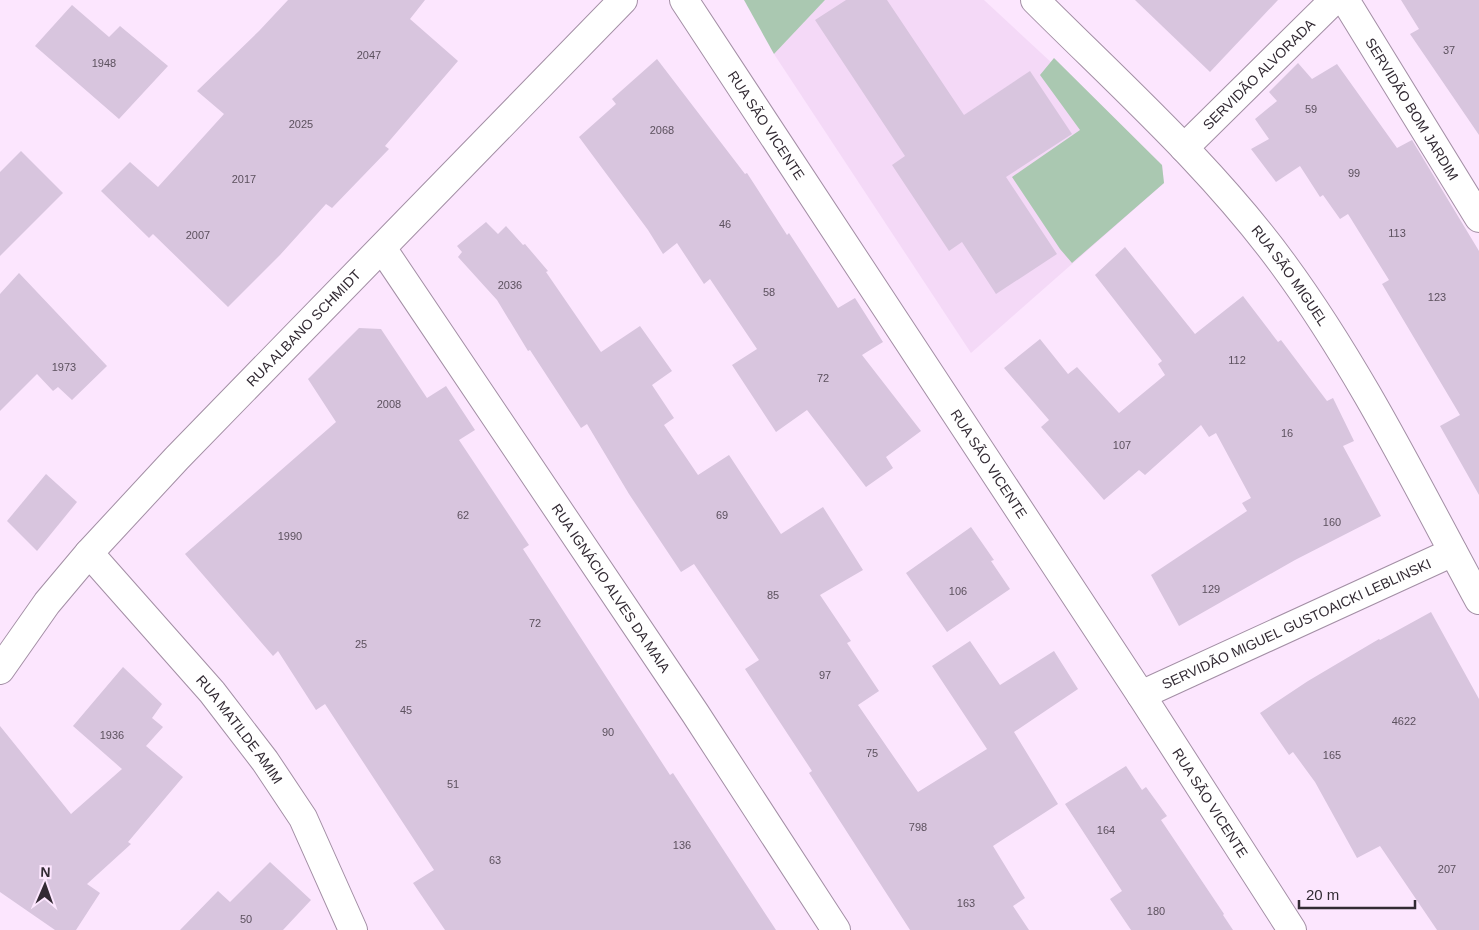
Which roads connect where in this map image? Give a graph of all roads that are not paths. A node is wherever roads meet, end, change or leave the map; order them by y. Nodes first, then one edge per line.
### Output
1 (623, 0) edge
2 (684, 0) edge
3 (1035, 0) edge
4 (1334, 0) edge
5 (1345, 0) edge
6 (1184, 148) junction
7 (1479, 218) edge
8 (382, 248) junction
9 (1453, 552) junction
10 (89, 553) junction
11 (1479, 600) edge
12 (0, 670) edge
13 (1141, 696) junction
14 (353, 930) edge
15 (836, 930) edge
16 (1292, 930) edge

1 - 8 street, RUA ALBANO SCHMIDT
2 - 13 street, RUA SÃO VICENTE
3 - 6 street, RUA SÃO MIGUEL
4 - 6 street, SERVIDÃO ALVORADA
5 - 7 street, SERVIDÃO BOM JARDIM
6 - 9 street, RUA SÃO MIGUEL
8 - 10 street, RUA ALBANO SCHMIDT
8 - 15 street, RUA IGNÁCIO ALVES DA MAIA
9 - 11 street, RUA SÃO MIGUEL
9 - 13 street, SERVIDÃO MIGUEL GUSTOAICKI LEBLINSKI
10 - 12 street, RUA ALBANO SCHMIDT
10 - 14 street, RUA MATILDE AMIM
13 - 16 street, RUA SÃO VICENTE

